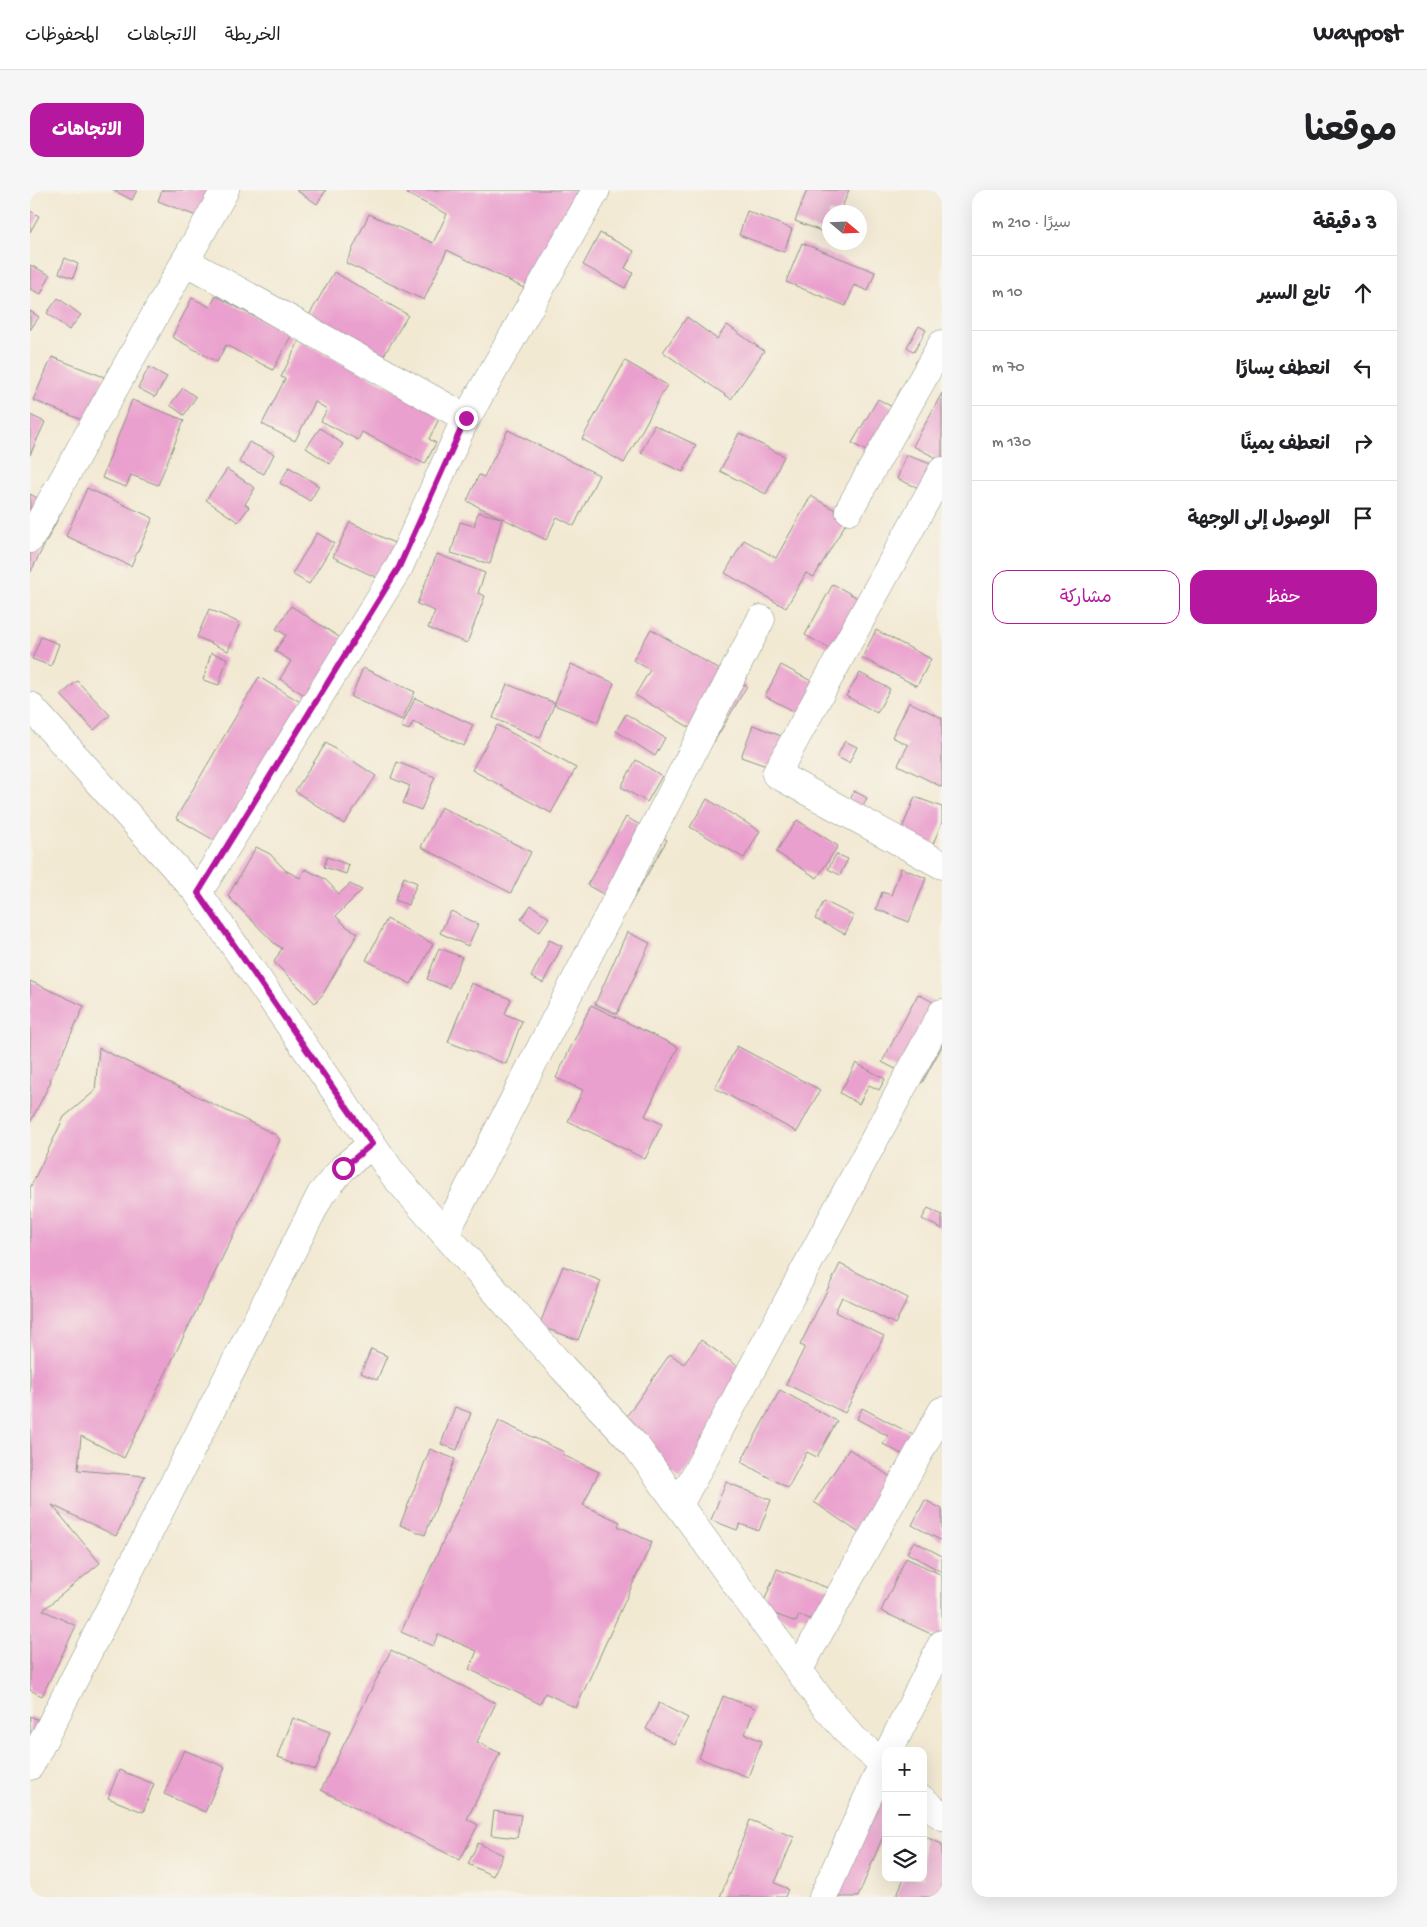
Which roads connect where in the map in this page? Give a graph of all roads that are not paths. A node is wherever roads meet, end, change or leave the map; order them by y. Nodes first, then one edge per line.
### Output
1 (225, 190) edge
2 (596, 190) edge
3 (185, 261) junction
4 (942, 344) edge
5 (466, 418) junction
6 (942, 471) edge
7 (848, 510) dead end
8 (30, 539) edge
9 (761, 619) dead end
10 (30, 706) edge
11 (942, 865) edge
12 (198, 893) junction
13 (942, 1013) edge
14 (372, 1144) junction
15 (444, 1234) junction
16 (942, 1411) edge
17 (679, 1505) junction
18 (942, 1644) edge
19 (798, 1669) junction
20 (892, 1747) edge
21 (882, 1756) edge
22 (30, 1766) edge
23 (882, 1768) edge
24 (927, 1803) edge
25 (942, 1816) edge
26 (823, 1897) edge

1 - 3 street
2 - 5 street
3 - 5 street
3 - 8 street
4 - 7 street
5 - 12 street
6 - 11 street
9 - 15 street
10 - 12 street
12 - 14 street
13 - 17 street
14 - 15 street
14 - 22 street
15 - 17 street
16 - 19 street
17 - 19 street
18 - 20 street
19 - 21 street
23 - 26 street
24 - 25 street

